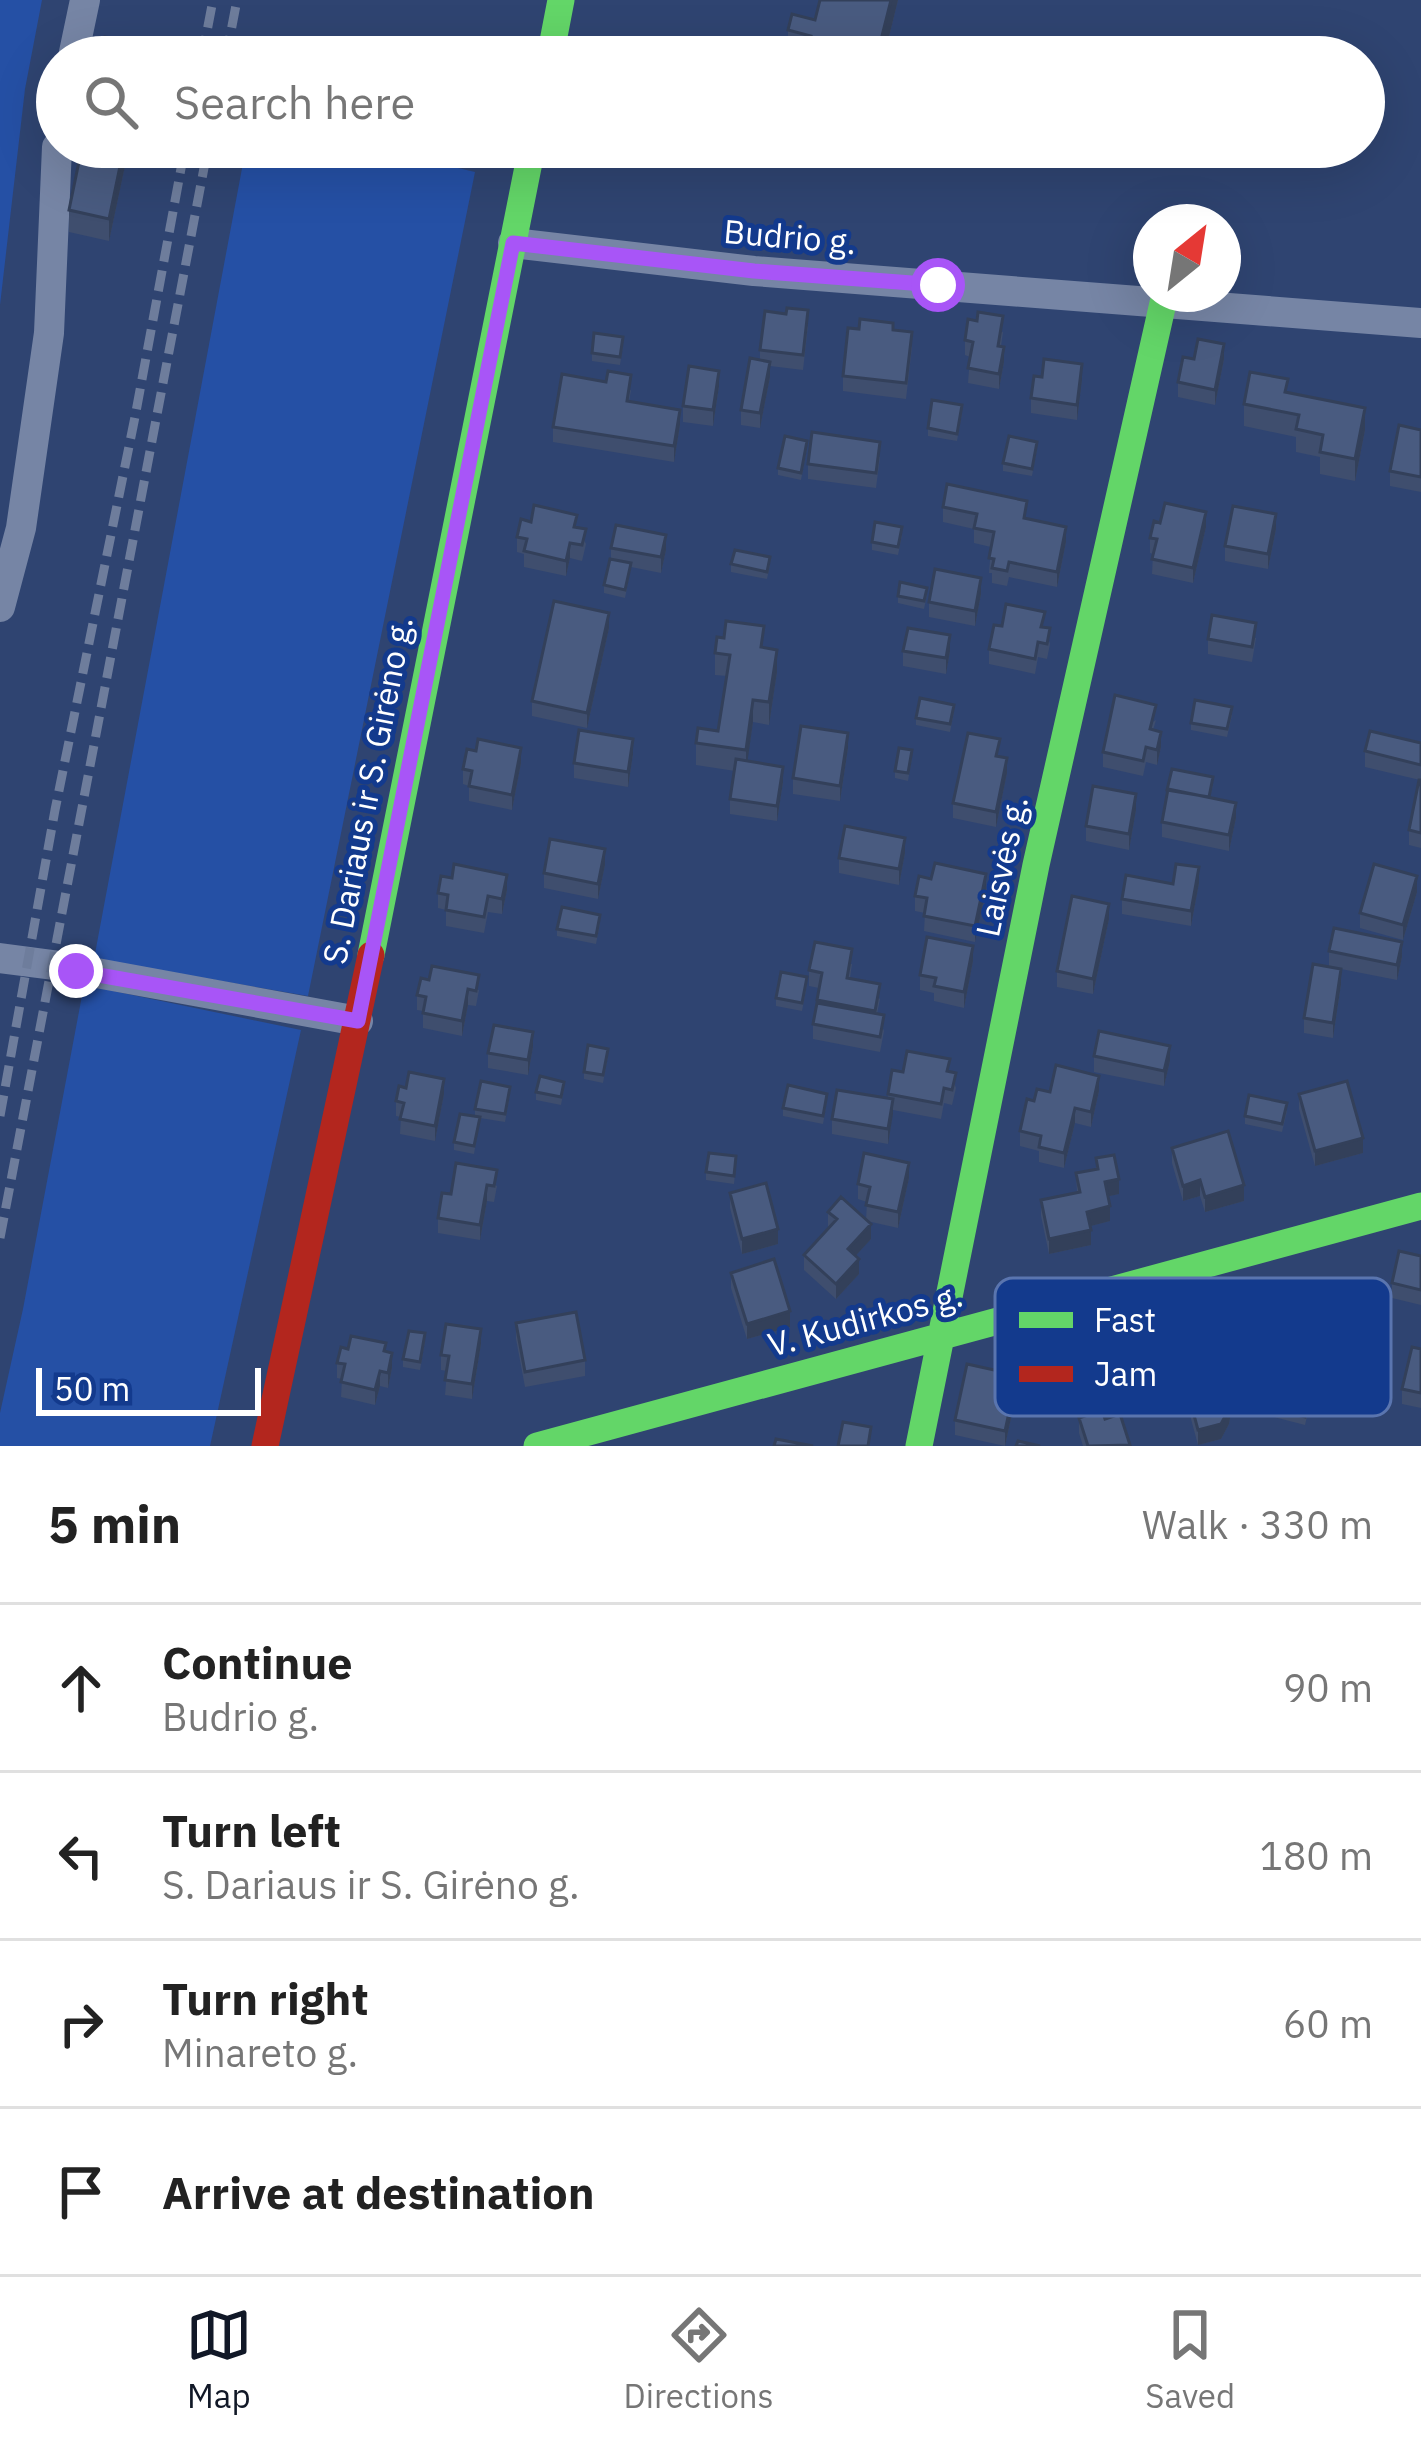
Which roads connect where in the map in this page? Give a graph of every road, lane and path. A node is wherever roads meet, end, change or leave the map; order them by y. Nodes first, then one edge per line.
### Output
1 (85, 0) edge
2 (561, 0) edge
3 (77, 36) edge
4 (554, 36) edge
5 (56, 168) edge
6 (528, 168) edge
7 (513, 243) junction
8 (1133, 301) edge
9 (1241, 309) edge
10 (1161, 312) edge
11 (1421, 323) edge
12 (0, 607) edge
13 (0, 958) edge
14 (358, 1021) junction
15 (1421, 1206) edge
16 (1155, 1278) edge
17 (995, 1321) edge
18 (944, 1335) junction
19 (265, 1446) edge
20 (537, 1446) edge
21 (920, 1446) edge

1 - 3 street
2 - 4 street
5 - 12 street
6 - 7 street, S. Dariaus ir S. Girėno g.
7 - 8 street, Budrio g.
7 - 14 street, S. Dariaus ir S. Girėno g.
9 - 11 street, Budrio g.
10 - 18 street, Laisvės g.
13 - 14 street
14 - 19 street, S. Dariaus ir S. Girėno g.
15 - 16 street, V. Kudirkos g.
17 - 18 street, V. Kudirkos g.
18 - 20 street, V. Kudirkos g.
18 - 21 street, Laisvės g.

